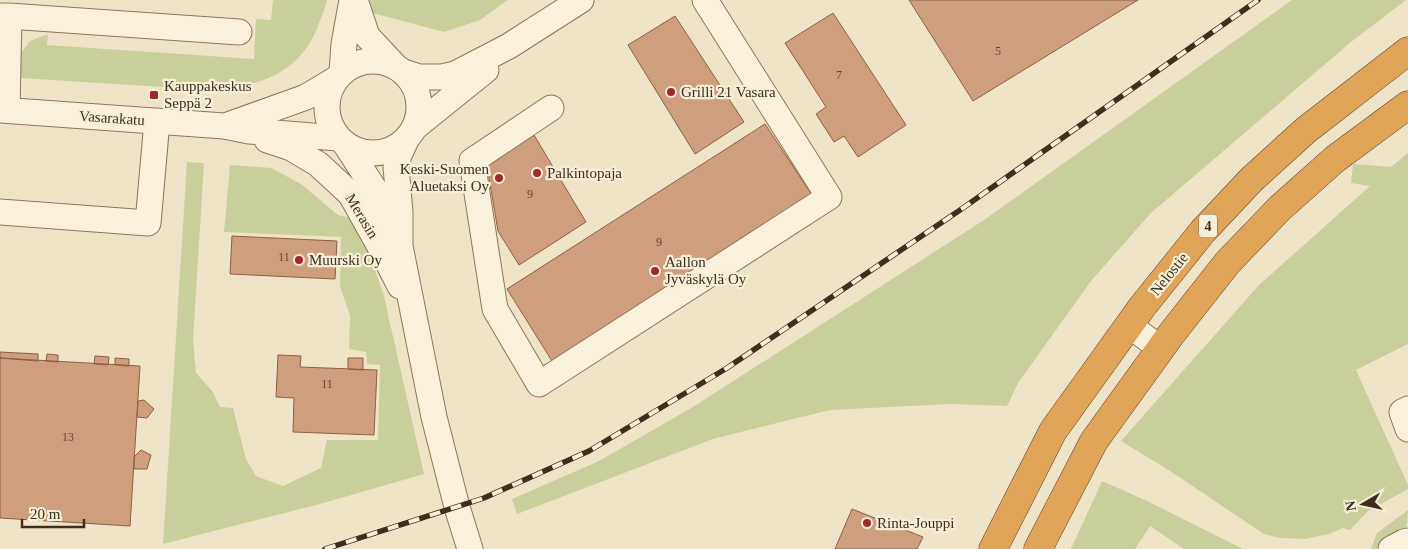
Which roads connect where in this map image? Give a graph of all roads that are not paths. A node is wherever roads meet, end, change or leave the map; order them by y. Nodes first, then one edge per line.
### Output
1 (353, 0) edge
2 (581, 0) edge
3 (705, 0) edge
4 (5, 16) edge
5 (239, 32) dead end
6 (510, 46) junction
7 (1405, 51) edge
8 (399, 69) junction
9 (339, 76) junction
10 (1408, 104) edge
11 (551, 108) dead end
12 (3, 110) edge
13 (1408, 114) edge
14 (156, 121) junction
15 (224, 126) junction
16 (1380, 127) junction
17 (411, 133) junction
18 (342, 141) junction
19 (0, 212) edge
20 (400, 246) junction
21 (414, 314) junction
22 (1128, 325) junction
23 (1161, 349) junction
24 (1408, 409) edge
25 (1408, 429) edge
26 (1408, 541) edge
27 (470, 549) edge
28 (993, 549) edge
29 (1038, 549) edge
30 (1391, 549) edge

1 - 8 street
1 - 9 street
2 - 6 street
3 - 11 street
4 - 5 street
4 - 12 street
6 - 8 street
6 - 17 street
7 - 22 highway, Nelostie / 4
8 - 9 street
8 - 17 street
9 - 15 street, Vasarakatu
9 - 18 street
10 - 16 highway
12 - 14 street, Vasarakatu
13 - 16 highway
14 - 15 street, Vasarakatu
14 - 19 street
15 - 18 street, Vasarakatu
15 - 21 street, Merasin
16 - 23 highway
17 - 18 street
17 - 20 street, Merasin
18 - 20 street, Merasin
20 - 21 street, Merasin
21 - 27 street, Merasin
22 - 23 street
22 - 28 highway, Nelostie / 4
23 - 29 highway
24 - 25 street
26 - 30 street

